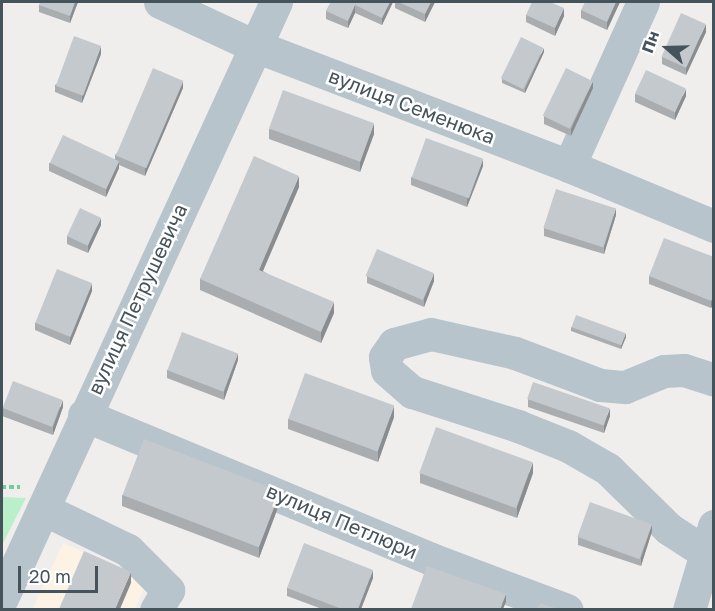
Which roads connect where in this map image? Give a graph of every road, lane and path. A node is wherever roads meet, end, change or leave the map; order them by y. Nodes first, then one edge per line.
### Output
1 (160, 2) edge
2 (276, 2) edge
3 (643, 2) edge
4 (255, 46) junction
5 (569, 166) junction
6 (714, 226) edge
7 (714, 380) edge
8 (84, 415) junction
9 (43, 509) junction
10 (710, 539) edge
11 (2, 598) edge
12 (162, 608) edge
13 (567, 609) edge
14 (689, 609) edge

1 - 4 street, вулиця Семенюка
2 - 4 street, вулиця Петрушевича
3 - 5 street
4 - 5 street, вулиця Семенюка
4 - 8 street, вулиця Петрушевича
5 - 6 street, вулиця Семенюка
7 - 10 street
8 - 9 street, вулиця Петрушевича
8 - 13 street, вулиця Петлюри
9 - 11 street, вулиця Петрушевича
9 - 12 street
10 - 14 street

